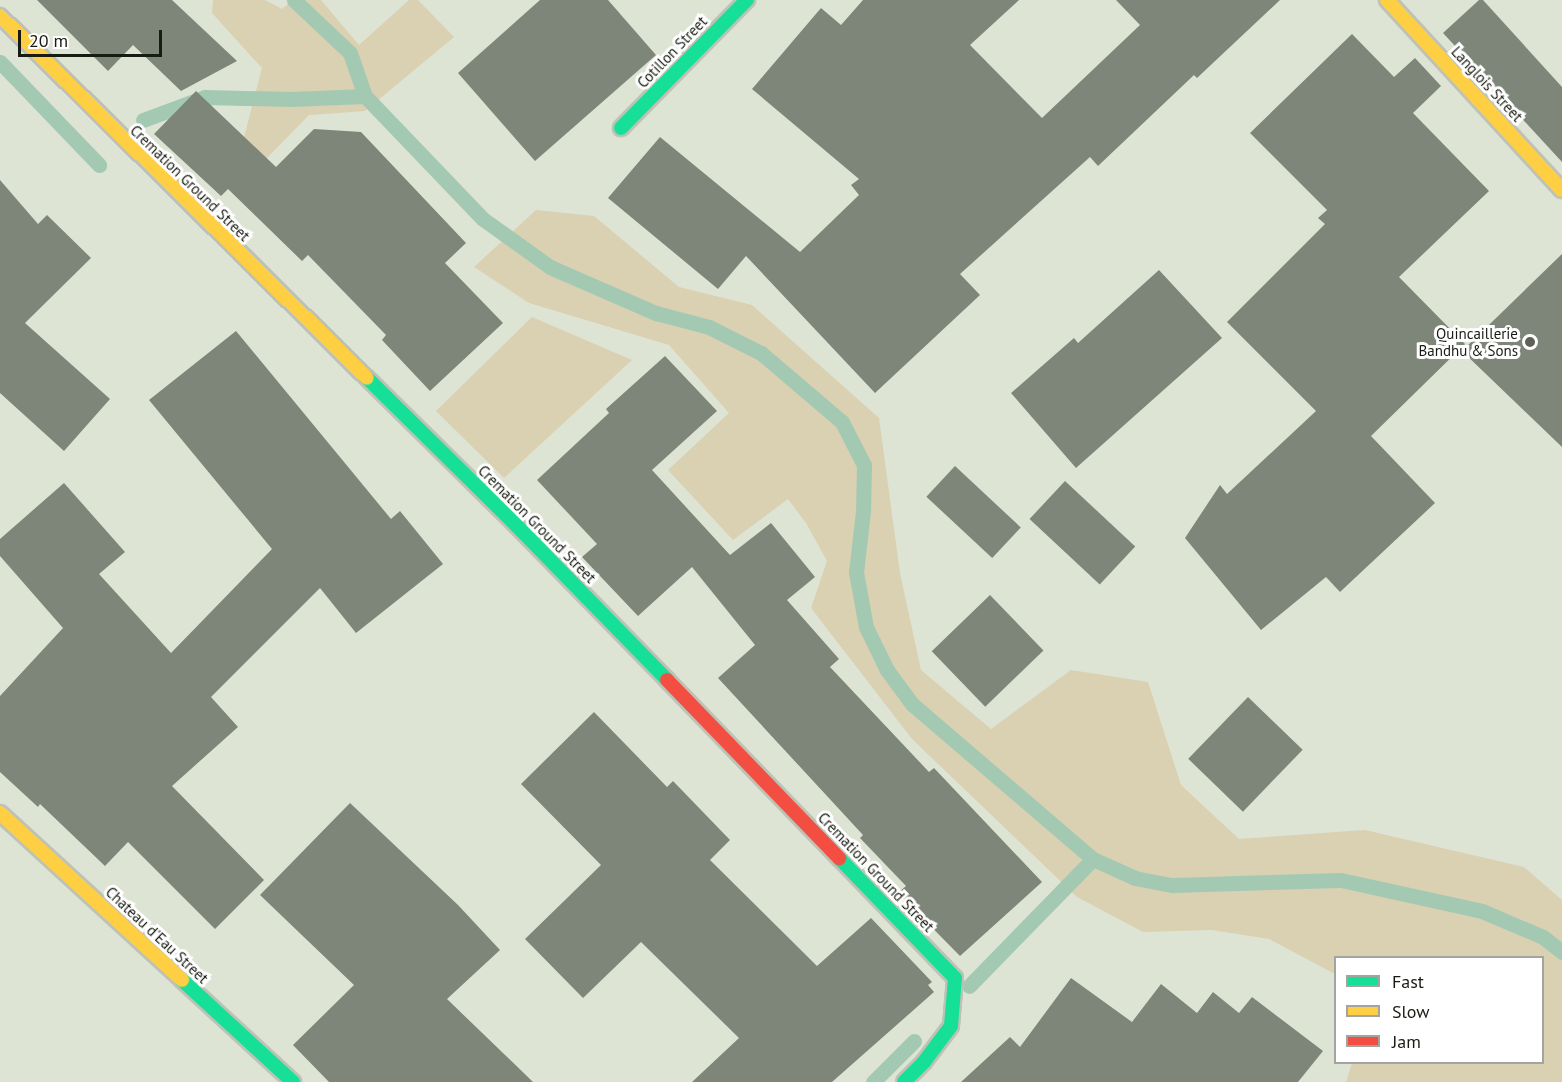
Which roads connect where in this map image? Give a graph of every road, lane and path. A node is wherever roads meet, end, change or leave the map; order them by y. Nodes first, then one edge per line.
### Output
1 (747, 0) edge
2 (1387, 0) edge
3 (0, 16) edge
4 (621, 128) dead end
5 (1562, 190) edge
6 (0, 813) edge
7 (293, 1082) edge
8 (904, 1082) edge

1 - 4 street, Cotillon Street
2 - 5 street, Langlois Street
3 - 8 street, Cremation Ground Street
6 - 7 street, Chateau d'Eau Street

